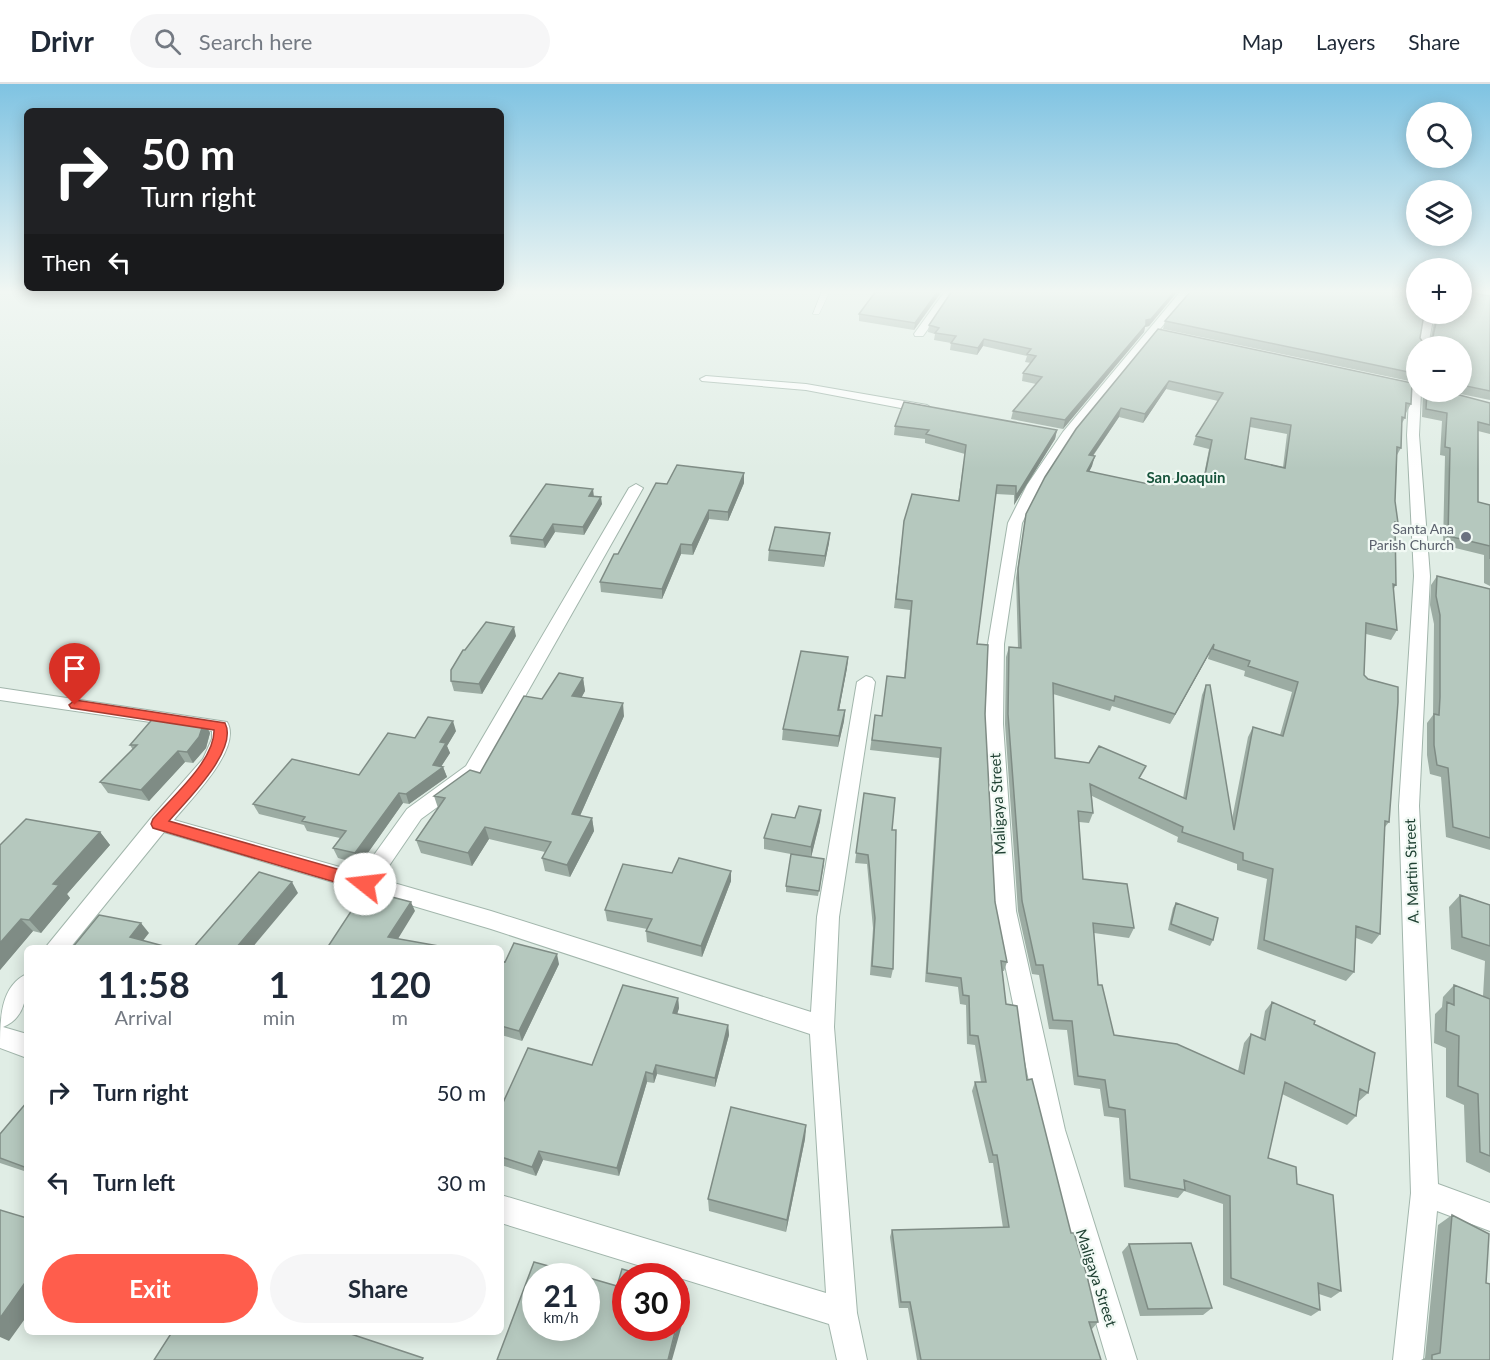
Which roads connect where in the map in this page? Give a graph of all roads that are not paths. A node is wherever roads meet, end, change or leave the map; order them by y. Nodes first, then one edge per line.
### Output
1 (1138, 351) edge
2 (706, 379) dead end
3 (1413, 402) edge
4 (942, 412) edge
5 (636, 488) dead end
6 (866, 682) dead end
7 (0, 694) edge
8 (158, 824) junction
9 (365, 884) junction
10 (58, 945) edge
11 (24, 988) edge
12 (0, 1017) edge
13 (822, 1028) junction
14 (0, 1037) edge
15 (24, 1045) edge
16 (1425, 1193) junction
17 (504, 1210) edge
18 (1490, 1217) edge
19 (842, 1313) junction
20 (852, 1360) edge
21 (1122, 1360) edge
22 (1408, 1360) edge

1 - 21 street, Maligaya Street
2 - 4 street
3 - 16 street, A. Martin Street
5 - 9 street
6 - 13 street
7 - 8 street
8 - 9 street
8 - 10 street
9 - 13 street
11 - 12 street
13 - 19 street
14 - 15 street
16 - 18 street
16 - 22 street, A. Martin Street
17 - 19 street
19 - 20 street

